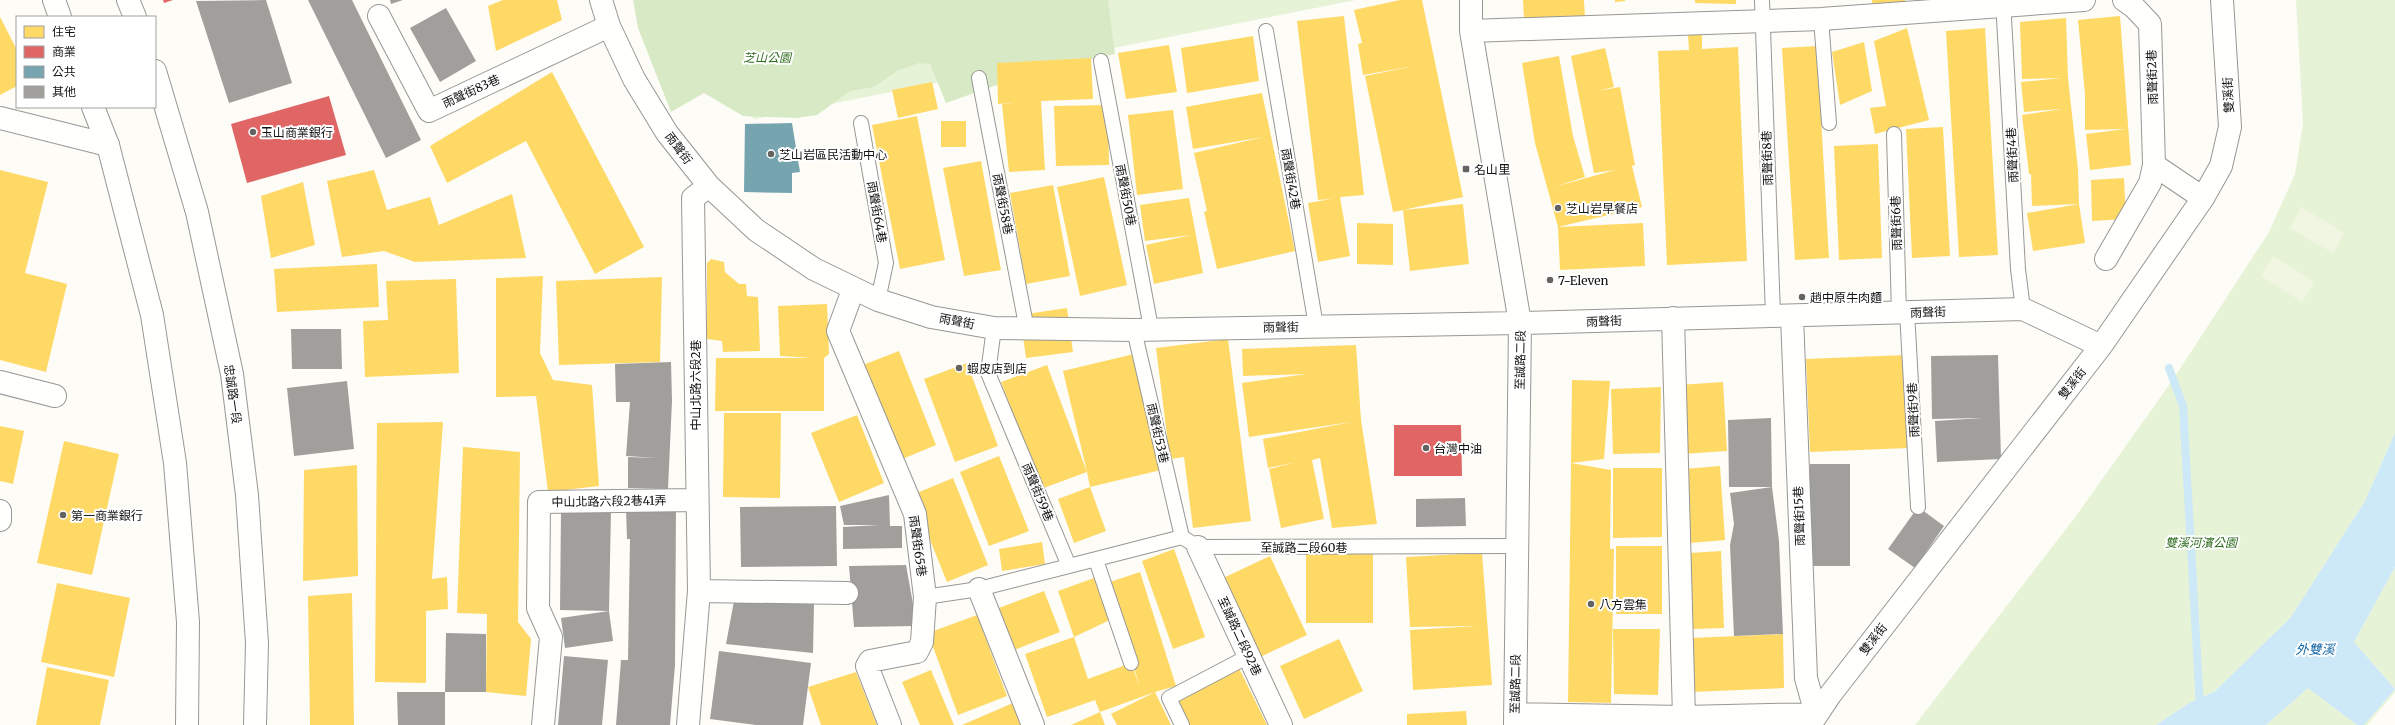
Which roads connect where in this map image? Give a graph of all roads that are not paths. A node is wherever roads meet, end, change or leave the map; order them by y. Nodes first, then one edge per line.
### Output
1 (54, 0) edge
2 (128, 0) edge
3 (601, 0) edge
4 (1471, 0) edge
5 (2084, 0) edge
6 (2124, 0) edge
7 (2222, 0) edge
8 (2004, 4) edge
9 (1865, 8) edge
10 (1762, 10) edge
11 (60, 16) edge
12 (135, 16) edge
13 (380, 16) dead end
14 (1821, 19) junction
15 (609, 26) junction
16 (1266, 31) dead end
17 (1471, 31) junction
18 (1101, 61) dead end
19 (156, 74) edge
20 (979, 78) dead end
21 (93, 108) edge
22 (0, 118) edge
23 (861, 123) dead end
24 (1829, 123) dead end
25 (1894, 134) dead end
26 (108, 145) junction
27 (2154, 165) junction
28 (709, 186) junction
29 (2203, 198) junction
30 (2106, 259) dead end
31 (853, 290) junction
32 (878, 300) junction
33 (2023, 309) junction
34 (1903, 312) junction
35 (1782, 316) junction
36 (1673, 318) junction
37 (1520, 323) junction
38 (1316, 326) junction
39 (994, 328) junction
40 (1142, 329) junction
41 (1027, 330) junction
42 (2101, 346) junction
43 (0, 382) edge
44 (56, 396) dead end
45 (696, 500) junction
46 (1918, 507) dead end
47 (0, 511) edge
48 (0, 520) edge
49 (1190, 542) junction
50 (1518, 546) junction
51 (1096, 560) junction
52 (1069, 566) junction
53 (979, 589) junction
54 (699, 591) junction
55 (847, 593) dead end
56 (925, 597) junction
57 (1249, 656) junction
58 (1131, 663) dead end
59 (1684, 717) junction
60 (1515, 720) edge
61 (1813, 720) edge
62 (187, 725) edge
63 (255, 725) edge
64 (543, 725) edge
65 (688, 725) edge
66 (890, 725) edge
67 (1033, 725) edge
68 (1182, 725) edge
69 (1281, 725) edge

1 - 11 street
2 - 12 street
3 - 15 street, 雨聲街
4 - 17 street, 至誠路二段
5 - 8 street
6 - 27 street, 雨聲街2巷
7 - 29 street, 雙溪街
8 - 9 street
8 - 33 lane, 雨聲街4巷
9 - 14 street
10 - 14 street
10 - 17 street
10 - 35 lane, 雨聲街8巷
13 - 15 street, 雨聲街83巷
14 - 24 lane
15 - 28 street, 雨聲街
16 - 38 lane, 雨聲街42巷
17 - 37 street, 至誠路二段
18 - 40 lane, 雨聲街50巷
19 - 63 street, 忠誠路一段
20 - 41 lane, 雨聲街58巷
21 - 26 street
22 - 26 street
23 - 32 lane, 雨聲街64巷
25 - 34 lane, 雨聲街6巷
26 - 62 street
27 - 29 street
27 - 30 street, 雨聲街2巷
28 - 31 street, 雨聲街
28 - 45 street, 中山北路六段2巷
29 - 42 street, 雙溪街
31 - 32 street, 雨聲街
31 - 56 street, 雨聲街65巷
32 - 39 street, 雨聲街
33 - 34 street, 雨聲街
33 - 42 street, 雨聲街
34 - 35 street, 雨聲街
34 - 46 lane, 雨聲街9巷
35 - 36 street, 雨聲街
35 - 61 street, 雨聲街15巷
36 - 37 street, 雨聲街
36 - 59 street
37 - 38 street, 雨聲街
37 - 50 street, 至誠路二段
38 - 40 street, 雨聲街
39 - 41 street, 雨聲街
39 - 52 lane, 雨聲街59巷
40 - 41 street, 雨聲街
40 - 49 lane, 雨聲街53巷
42 - 61 street, 雙溪街
43 - 44 street
45 - 54 street, 中山北路六段2巷
45 - 64 street, 中山北路六段2巷41弄
47 - 48 street
49 - 50 lane, 至誠路二段60巷
49 - 51 lane, 至誠路二段60巷
49 - 57 street, 至誠路二段92巷
50 - 60 street, 至誠路二段
51 - 52 lane, 至誠路二段60巷
51 - 58 lane
52 - 53 lane
53 - 56 lane
53 - 67 street
54 - 55 street
54 - 65 street, 中山北路六段2巷
56 - 66 street, 雨聲街65巷
57 - 68 lane
57 - 69 street, 至誠路二段92巷
59 - 60 street
59 - 61 street

